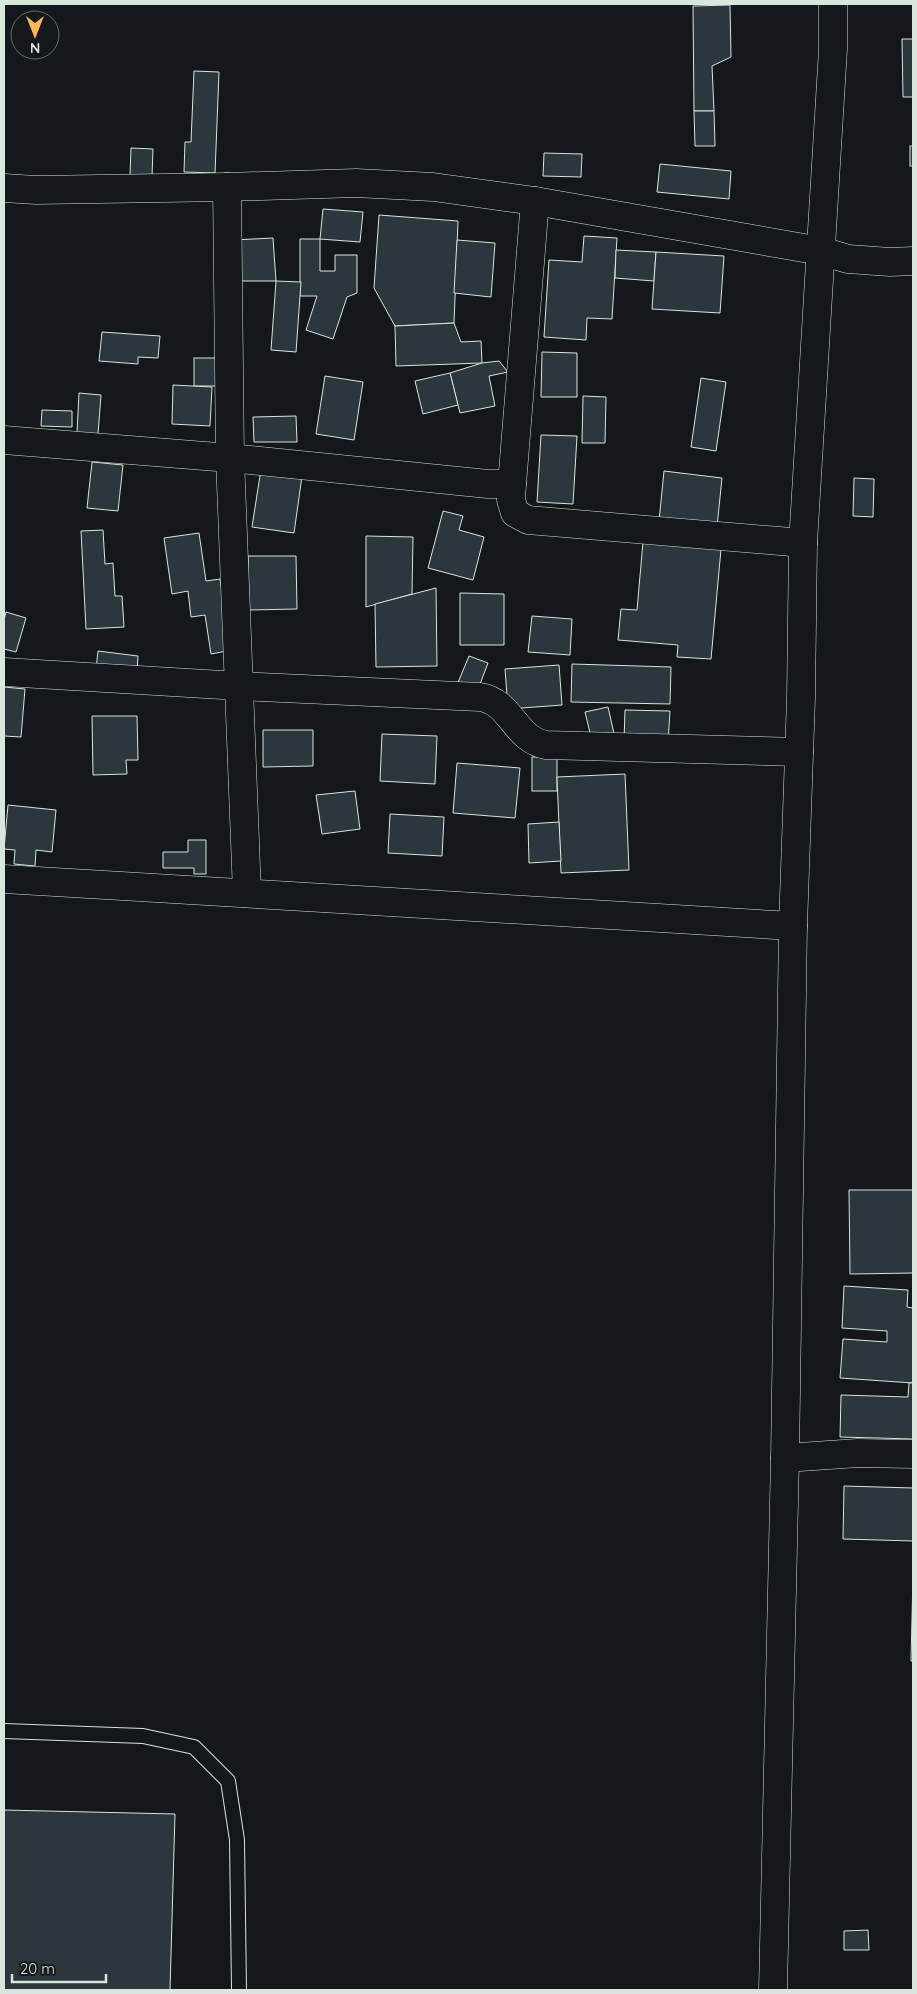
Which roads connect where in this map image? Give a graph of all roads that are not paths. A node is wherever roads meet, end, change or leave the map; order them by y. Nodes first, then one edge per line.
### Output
1 (833, 4) edge
2 (4, 188) edge
3 (227, 188) junction
4 (536, 201) junction
5 (822, 250) junction
6 (913, 261) edge
7 (4, 440) edge
8 (230, 458) junction
9 (512, 484) junction
10 (803, 543) junction
11 (4, 672) edge
12 (239, 686) junction
13 (800, 752) junction
14 (4, 879) edge
15 (247, 892) junction
16 (793, 926) junction
17 (913, 1454) edge
18 (786, 1458) junction
19 (4, 1731) edge
20 (239, 1990) edge
21 (773, 1990) edge

1 - 5 main road
2 - 3 main road
3 - 4 main road
3 - 8 main road
4 - 5 main road
4 - 9 main road
5 - 6 main road
5 - 10 main road
7 - 8 main road
8 - 9 main road
8 - 12 main road
9 - 10 main road
10 - 13 main road
11 - 12 main road
12 - 13 main road
12 - 15 main road
13 - 16 main road
14 - 15 main road
15 - 16 main road
16 - 18 main road
17 - 18 main road
18 - 21 main road
19 - 20 lane

